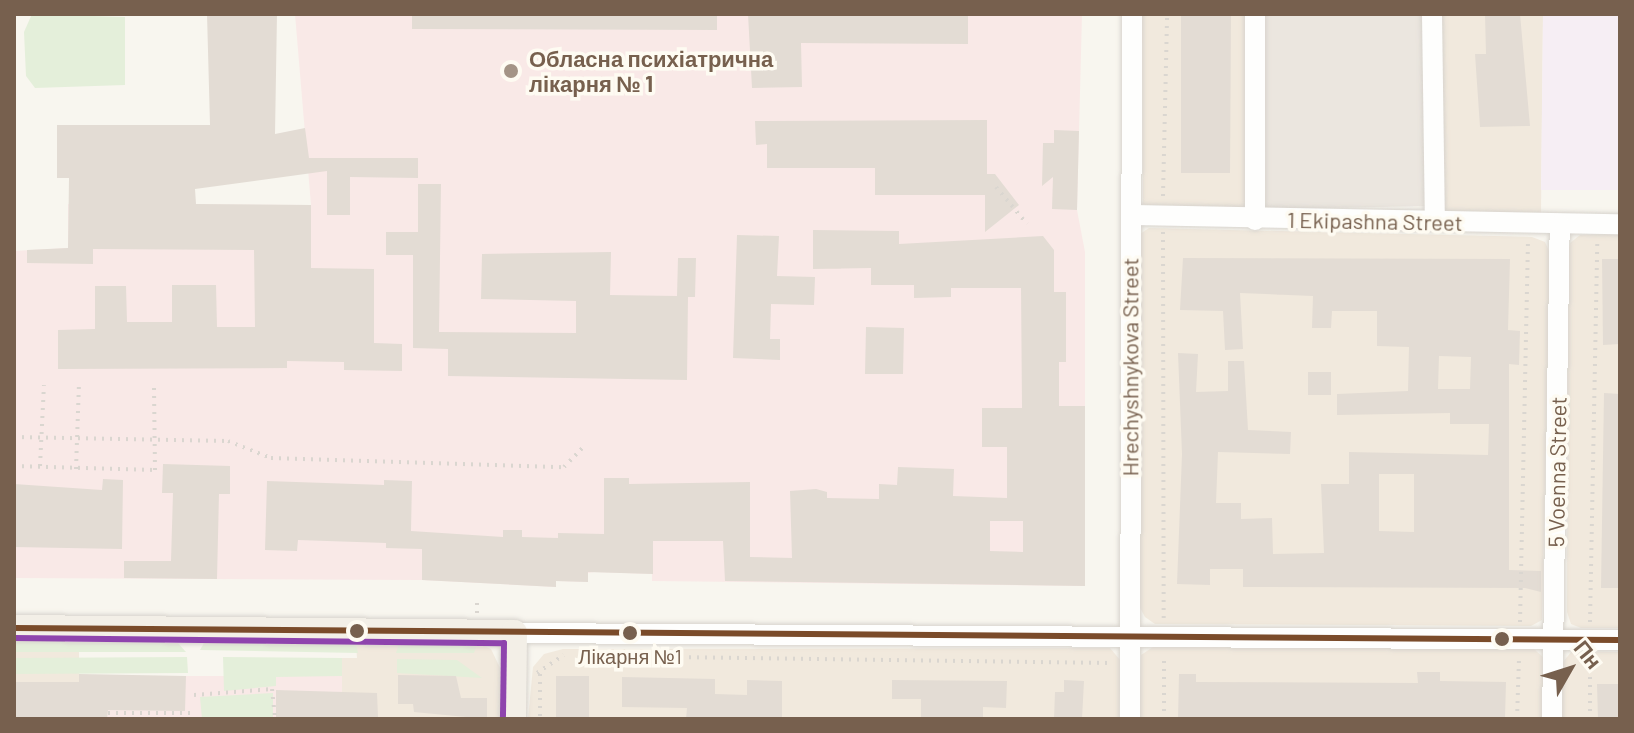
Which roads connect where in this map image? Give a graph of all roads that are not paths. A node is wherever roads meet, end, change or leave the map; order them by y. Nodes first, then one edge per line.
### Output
1 (1132, 14) edge
2 (1255, 14) edge
3 (1432, 14) edge
4 (1131, 215) junction
5 (1255, 220) junction
6 (1435, 221) junction
7 (1620, 224) edge
8 (1560, 225) junction
9 (14, 628) edge
10 (514, 633) junction
11 (1132, 634) junction
12 (1554, 640) junction
13 (1620, 640) edge
14 (513, 719) edge
15 (1130, 719) edge
16 (1552, 719) edge

1 - 4 street, Hrechyshnykova Street
2 - 5 street
3 - 6 street
4 - 5 street, 1 Ekipashna Street
4 - 11 street, Hrechyshnykova Street
5 - 6 street, 1 Ekipashna Street
6 - 8 street, 1 Ekipashna Street
7 - 8 street, 1 Ekipashna Street
8 - 12 street, 5 Voenna Street
9 - 10 main road
10 - 11 street
10 - 14 main road
11 - 12 street
11 - 15 street, Hrechyshnykova Street
12 - 13 street
12 - 16 street, 5 Voenna Street

